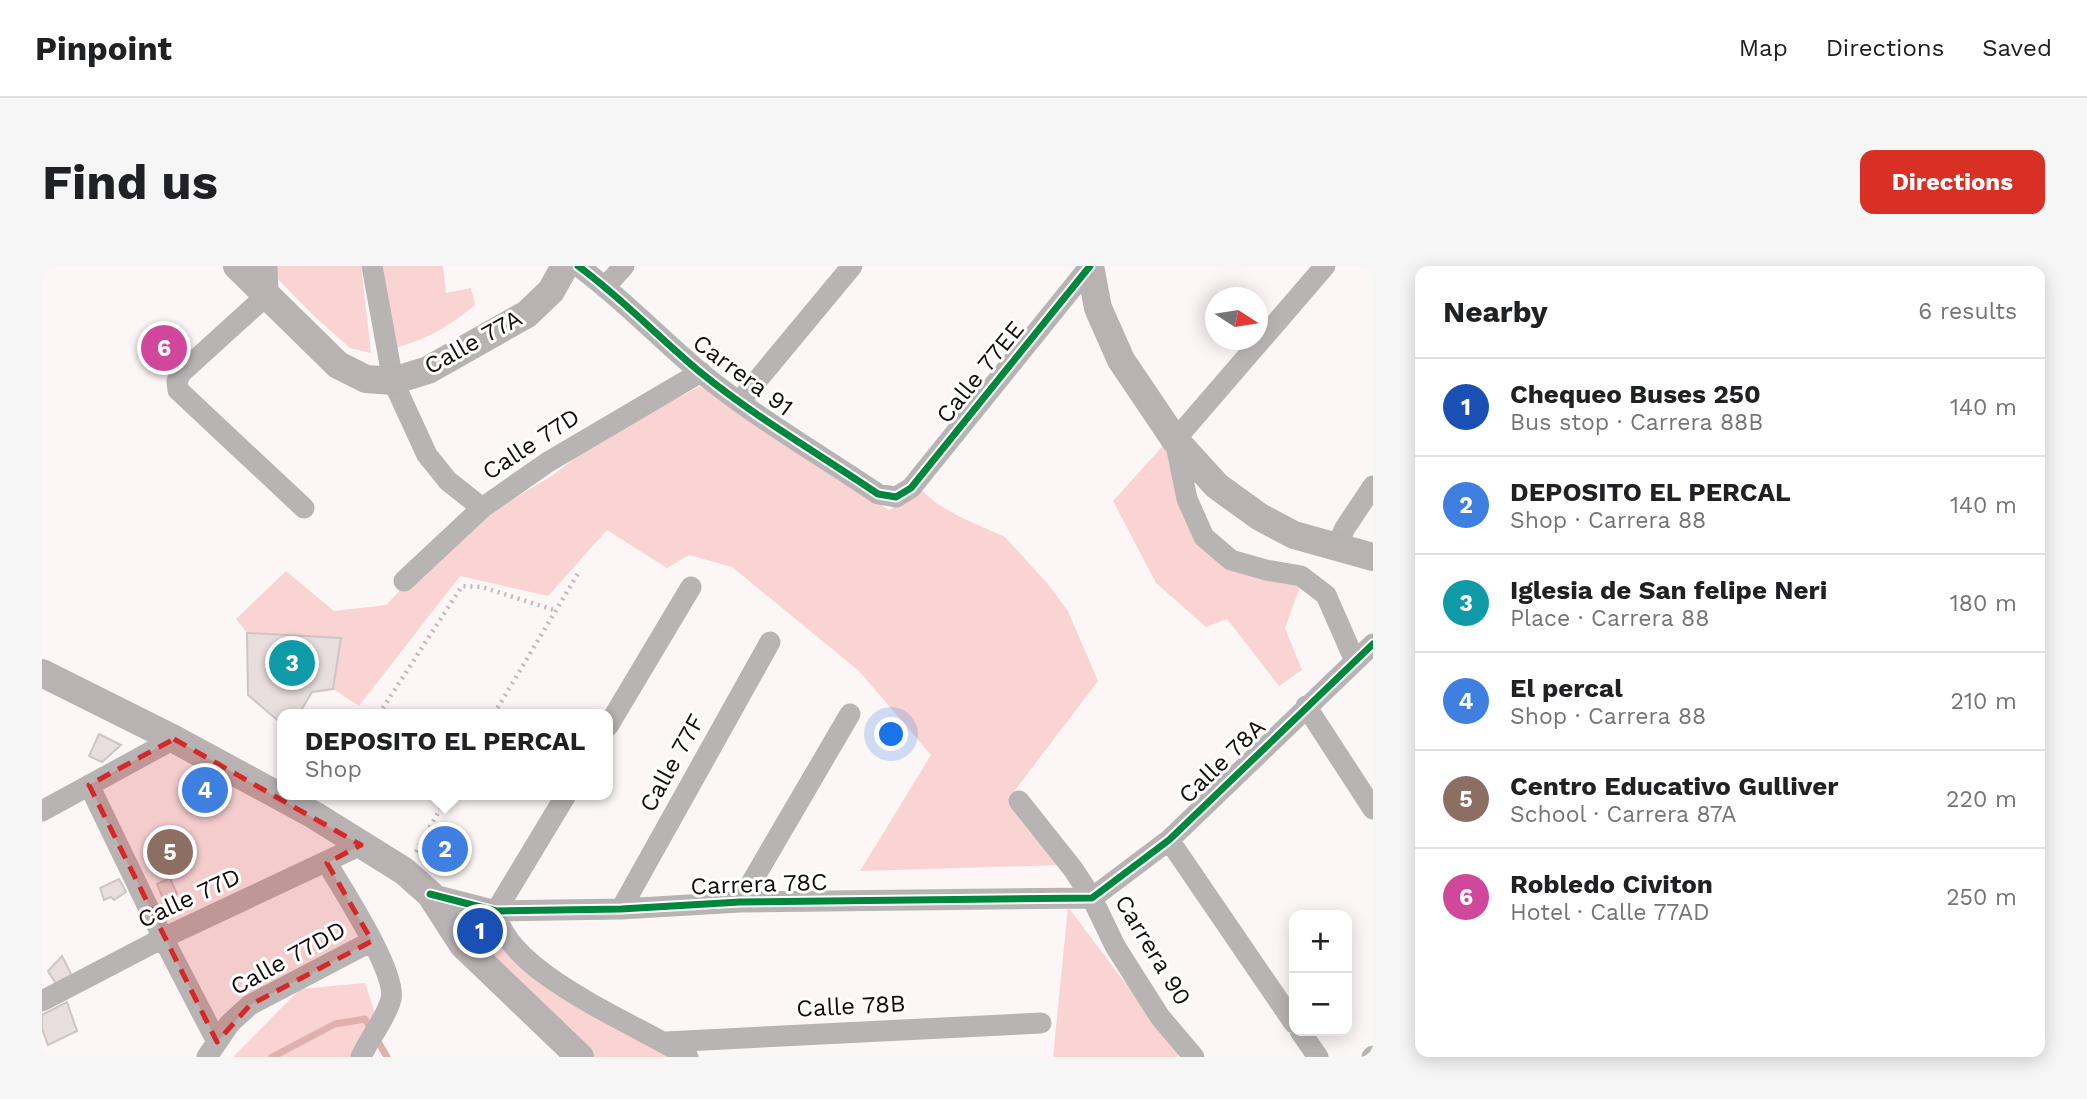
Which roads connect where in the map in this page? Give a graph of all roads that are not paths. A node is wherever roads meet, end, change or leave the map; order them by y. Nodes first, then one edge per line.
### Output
1 (237, 266) edge
2 (267, 266) edge
3 (372, 266) edge
4 (565, 266) edge
5 (578, 266) edge
6 (624, 266) edge
7 (852, 266) edge
8 (1090, 266) edge
9 (1325, 266) edge
10 (606, 286) junction
11 (268, 294) junction
12 (701, 373) junction
13 (393, 381) junction
14 (740, 401) junction
15 (1175, 440) junction
16 (1373, 486) edge
17 (896, 497) joint
18 (304, 508) dead end
19 (482, 508) junction
20 (1337, 546) junction
21 (1373, 557) edge
22 (404, 581) dead end
23 (691, 587) dead end
24 (770, 642) dead end
25 (1373, 644) edge
26 (1355, 661) junction
27 (42, 673) edge
28 (1306, 706) junction
29 (850, 715) dead end
30 (613, 718) edge
31 (174, 739) junction
32 (89, 785) junction
33 (277, 795) edge
34 (286, 800) edge
35 (563, 800) edge
36 (1019, 801) dead end
37 (1373, 809) edge
38 (42, 811) edge
39 (1169, 840) junction
40 (361, 845) junction
41 (327, 863) junction
42 (430, 894) junction
43 (1092, 898) junction
44 (740, 902) junction
45 (621, 909) junction
46 (496, 911) junction
47 (163, 938) junction
48 (372, 942) junction
49 (42, 1001) edge
50 (1289, 1016) edge
51 (1041, 1023) dead end
52 (1303, 1036) edge
53 (665, 1042) junction
54 (212, 1049) edge
55 (361, 1057) edge
56 (580, 1057) edge
57 (688, 1057) edge
58 (1194, 1057) edge
59 (1318, 1057) edge

1 - 11 street, Calle 77A
2 - 11 street
3 - 13 street
4 - 13 street, Calle 77A
5 - 10 street, Carrera 91
6 - 10 street
7 - 14 street
8 - 15 street
8 - 17 street, Calle 77EE
9 - 15 street
10 - 12 street, Carrera 91
11 - 13 street, Calle 77A
11 - 18 street
12 - 14 street, Carrera 91
12 - 19 street, Calle 77D
13 - 19 street
14 - 17 street, Carrera 91
15 - 20 street
15 - 26 street
16 - 20 street
19 - 22 street, Calle 77D
20 - 21 street
23 - 30 street
24 - 45 street, Calle 77F
25 - 26 street, Calle 78A
26 - 28 street, Calle 78A
27 - 31 street
28 - 37 street
28 - 39 street, Calle 78A
29 - 44 street
31 - 32 street
31 - 33 street
32 - 38 street
32 - 47 street
34 - 40 street
35 - 46 street
36 - 43 street, Carrera 90
39 - 43 street, Calle 78A
39 - 50 street
40 - 41 street, Calle 77D
40 - 42 street
41 - 47 street, Calle 77D
41 - 48 street
42 - 46 street, Carrera 78C
42 - 56 street
43 - 44 street, Carrera 78C
43 - 58 street, Carrera 90
44 - 45 street, Carrera 78C
45 - 46 street, Carrera 78C
46 - 53 street
47 - 49 street, Calle 77D
47 - 54 street
48 - 54 street, Calle 77DD
48 - 55 street
51 - 53 street, Calle 78B
52 - 59 street
53 - 57 street

